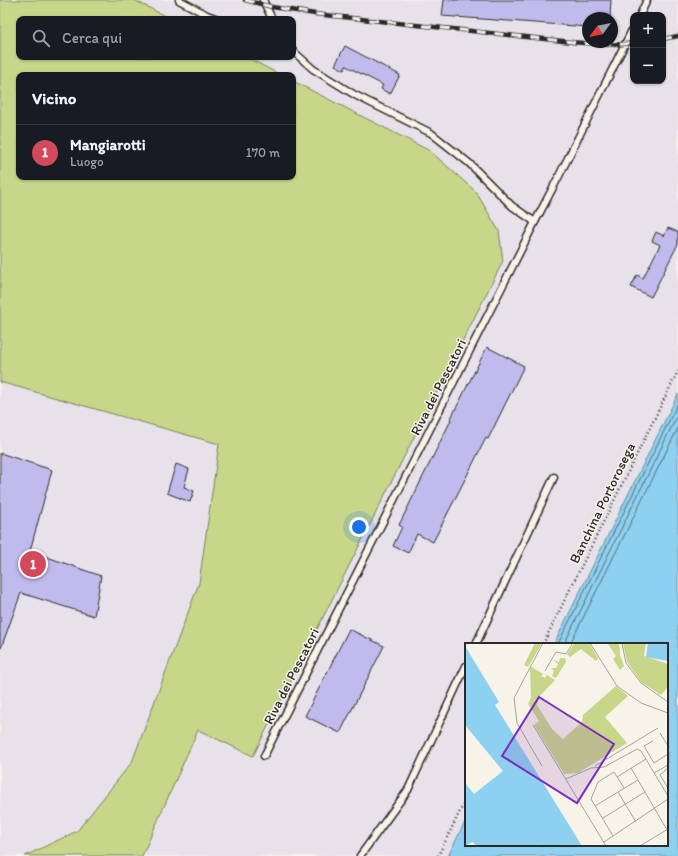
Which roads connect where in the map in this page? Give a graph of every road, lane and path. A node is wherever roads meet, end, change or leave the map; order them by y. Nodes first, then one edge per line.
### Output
1 (178, 0) edge
2 (263, 0) edge
3 (647, 0) edge
4 (641, 12) edge
5 (212, 16) edge
6 (271, 16) edge
7 (630, 34) edge
8 (296, 53) edge
9 (535, 222) junction
10 (678, 371) edge
11 (554, 477) dead end
12 (476, 643) edge
13 (543, 643) edge
14 (465, 668) edge
15 (264, 756) dead end
16 (465, 801) edge
17 (360, 856) edge
18 (438, 856) edge

1 - 5 lane
2 - 6 lane
3 - 4 lane
7 - 9 lane, Riva dei Pescatori
8 - 9 lane
9 - 15 lane, Riva dei Pescatori
10 - 13 path, Banchina Portorosega
11 - 12 lane
14 - 17 lane
16 - 18 path

